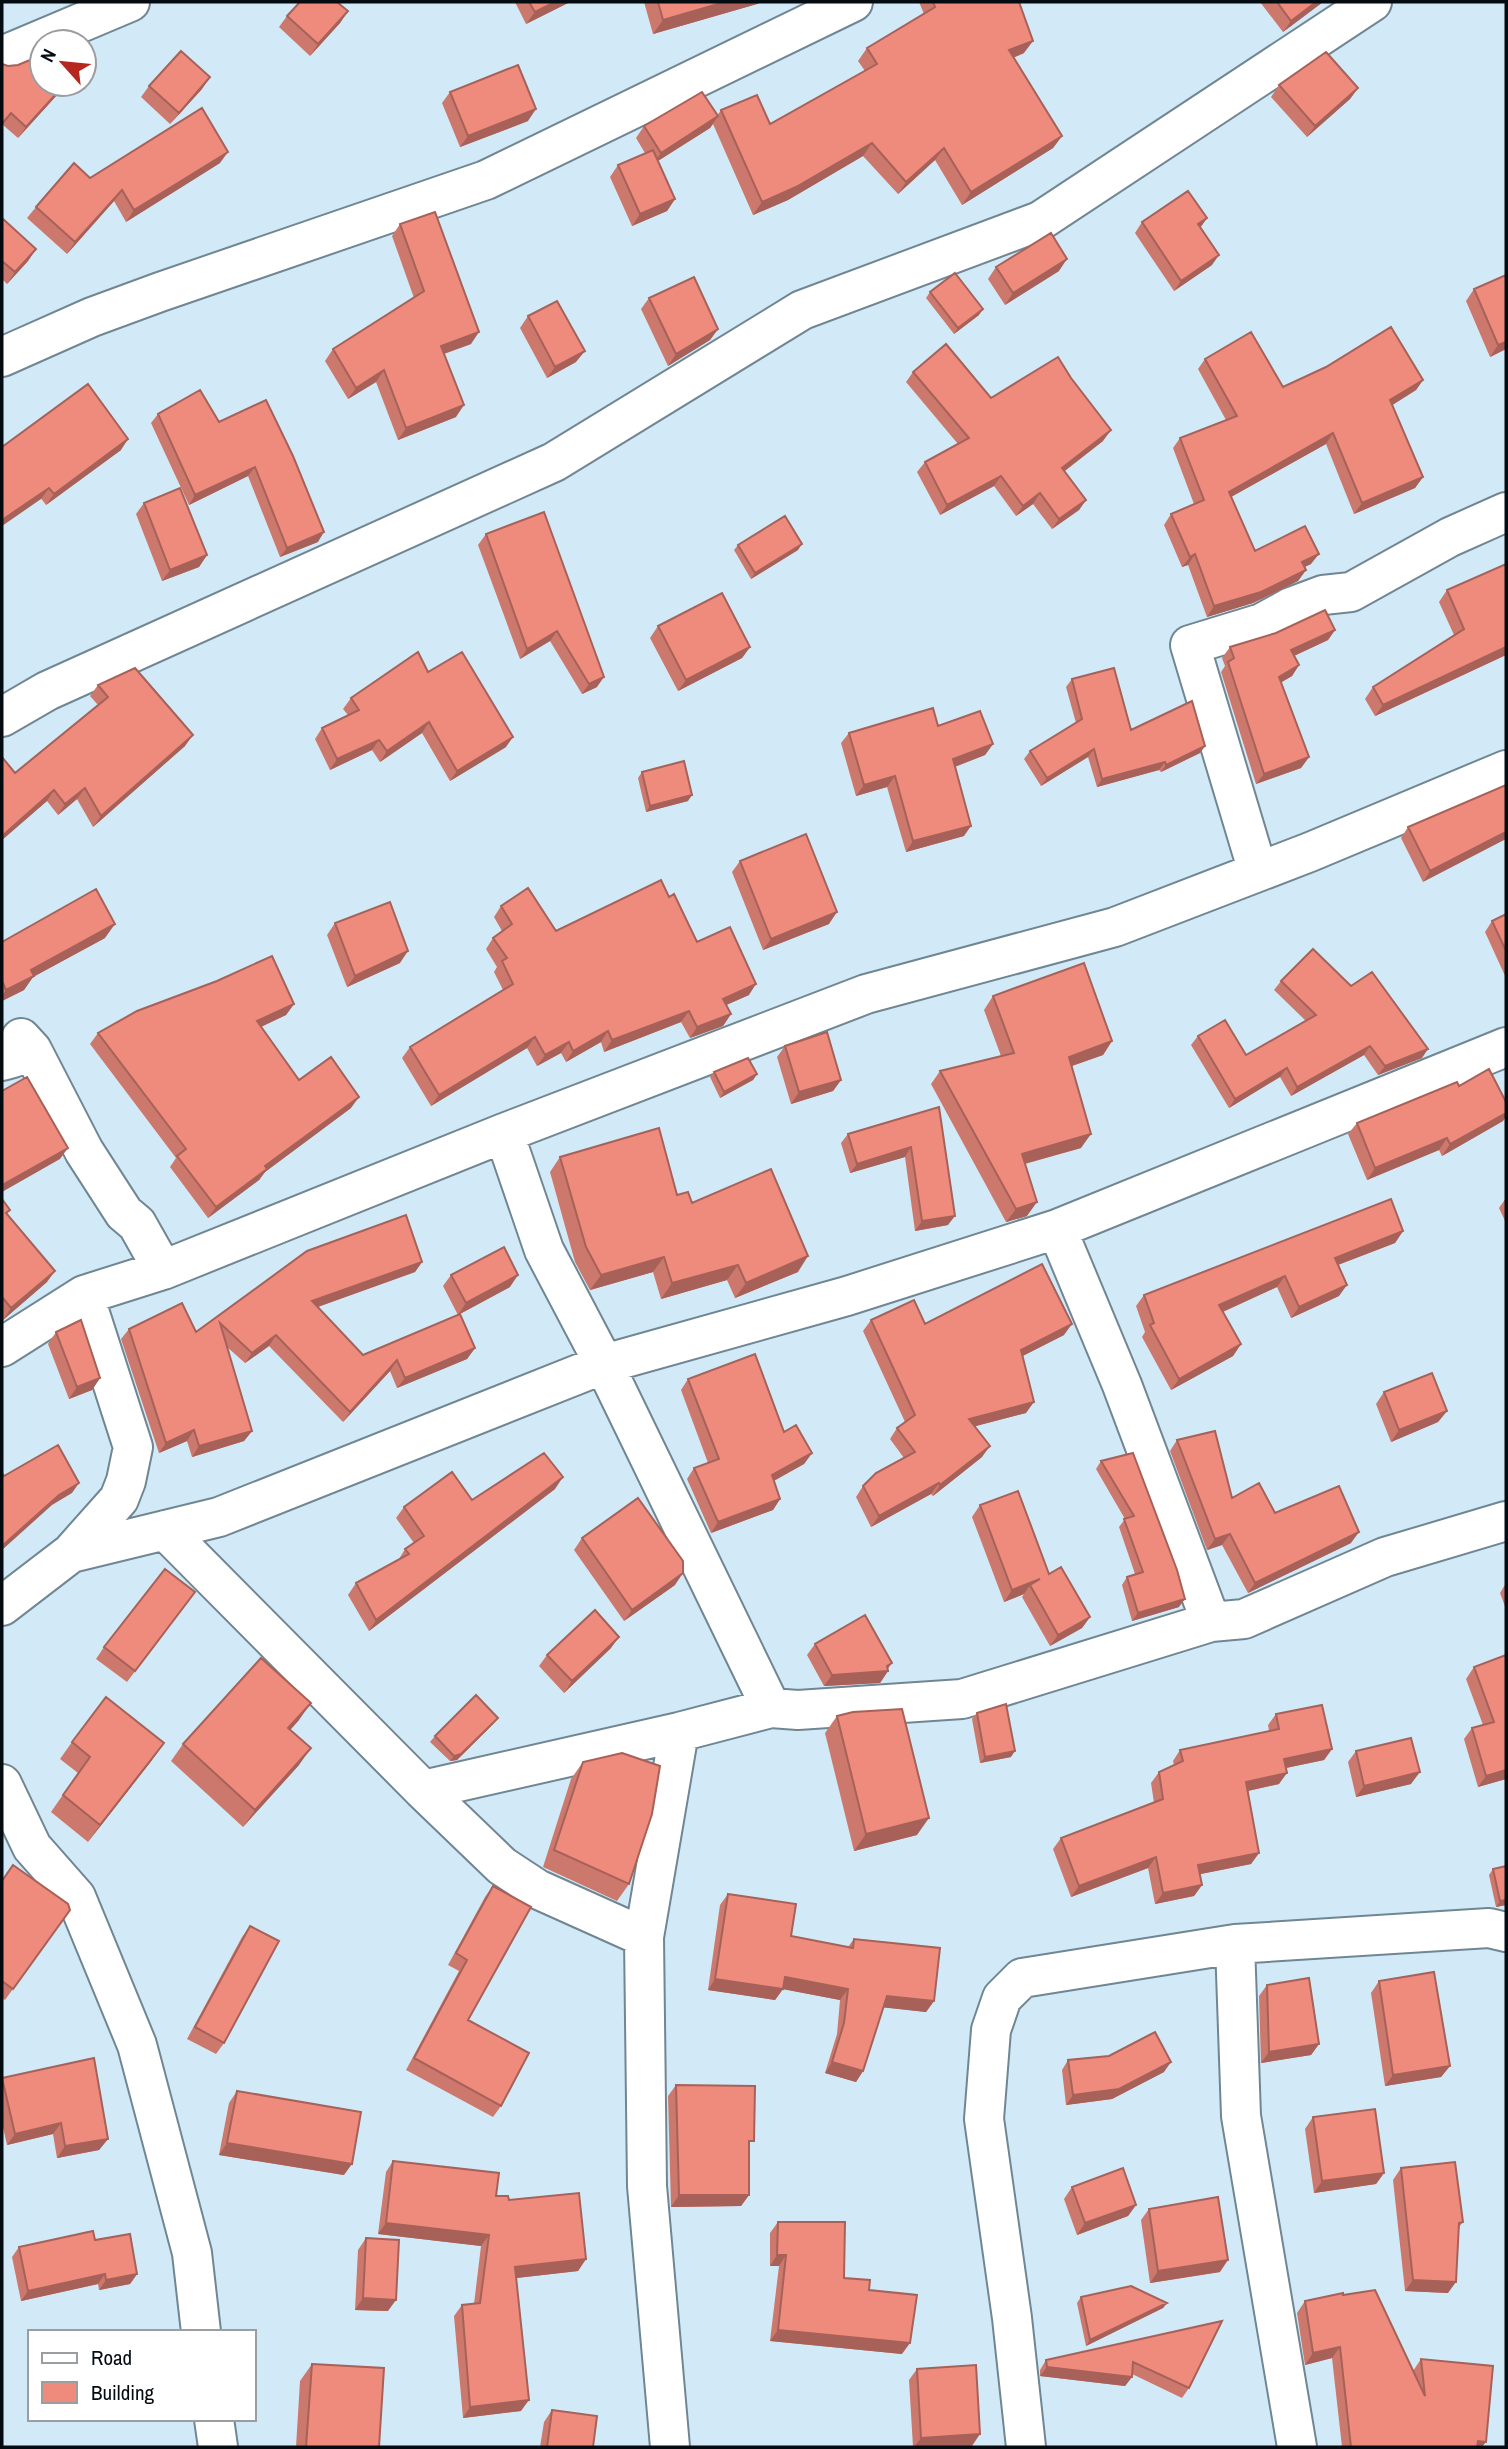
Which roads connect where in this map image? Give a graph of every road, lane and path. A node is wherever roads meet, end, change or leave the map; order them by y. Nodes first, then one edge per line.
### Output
1 (130, 2) edge
2 (853, 2) edge
3 (1372, 2) edge
4 (2, 56) edge
5 (2, 357) edge
6 (1506, 512) edge
7 (2, 717) edge
8 (1506, 770) edge
9 (1258, 872) junction
10 (1506, 1046) edge
11 (2, 1061) edge
12 (504, 1133) junction
13 (1056, 1229) junction
14 (163, 1270) junction
15 (84, 1295) junction
16 (2, 1347) edge
17 (604, 1364) junction
18 (1506, 1521) edge
19 (165, 1531) junction
20 (71, 1553) junction
21 (2, 1606) edge
22 (1211, 1622) junction
23 (771, 1709) junction
24 (679, 1732) junction
25 (2, 1784) edge
26 (423, 1790) junction
27 (1506, 1933) edge
28 (645, 1937) junction
29 (1235, 1944) junction
30 (201, 2330) edge
31 (214, 2421) edge
32 (218, 2447) edge
33 (670, 2447) edge
34 (1026, 2447) edge
35 (1297, 2447) edge

1 - 4 street
2 - 5 street
3 - 7 street
6 - 9 street
8 - 9 street
9 - 12 street
10 - 13 street
11 - 14 street
12 - 14 street
12 - 17 street
13 - 17 street
13 - 22 street
14 - 15 street
15 - 16 street
15 - 20 street
17 - 19 street
17 - 23 street
18 - 22 street
19 - 20 street
19 - 26 street
20 - 21 street
22 - 23 street
23 - 24 street
24 - 26 street
24 - 28 street
25 - 30 street
26 - 28 street
27 - 29 street
28 - 33 street
29 - 34 street
29 - 35 street
31 - 32 street

